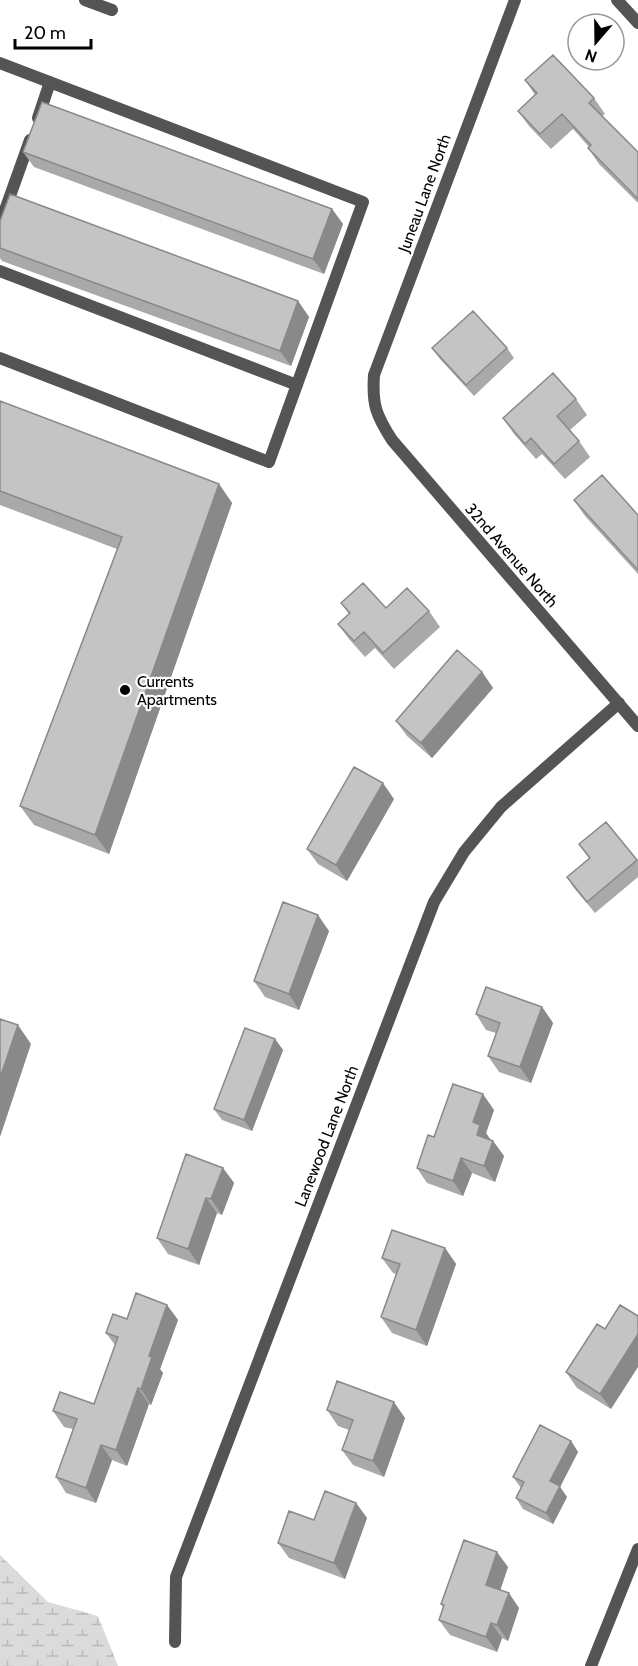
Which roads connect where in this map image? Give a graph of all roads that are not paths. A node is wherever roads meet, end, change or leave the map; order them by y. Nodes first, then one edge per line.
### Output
1 (85, 0) edge
2 (515, 0) edge
3 (618, 0) edge
4 (112, 10) dead end
5 (638, 23) edge
6 (0, 63) edge
7 (50, 82) junction
8 (0, 224) edge
9 (0, 270) edge
10 (0, 358) edge
11 (297, 385) junction
12 (372, 400) joint
13 (619, 704) junction
14 (638, 726) edge
15 (638, 1549) edge
16 (175, 1642) dead end
17 (591, 1666) edge

1 - 4 street
2 - 12 street, Juneau Lane North
3 - 5 street
6 - 7 street
7 - 8 street
7 - 11 street
9 - 11 street
10 - 11 street
12 - 13 street, 32nd Avenue North
13 - 14 street, 32nd Avenue North
13 - 16 street, Lanewood Lane North
15 - 17 street

